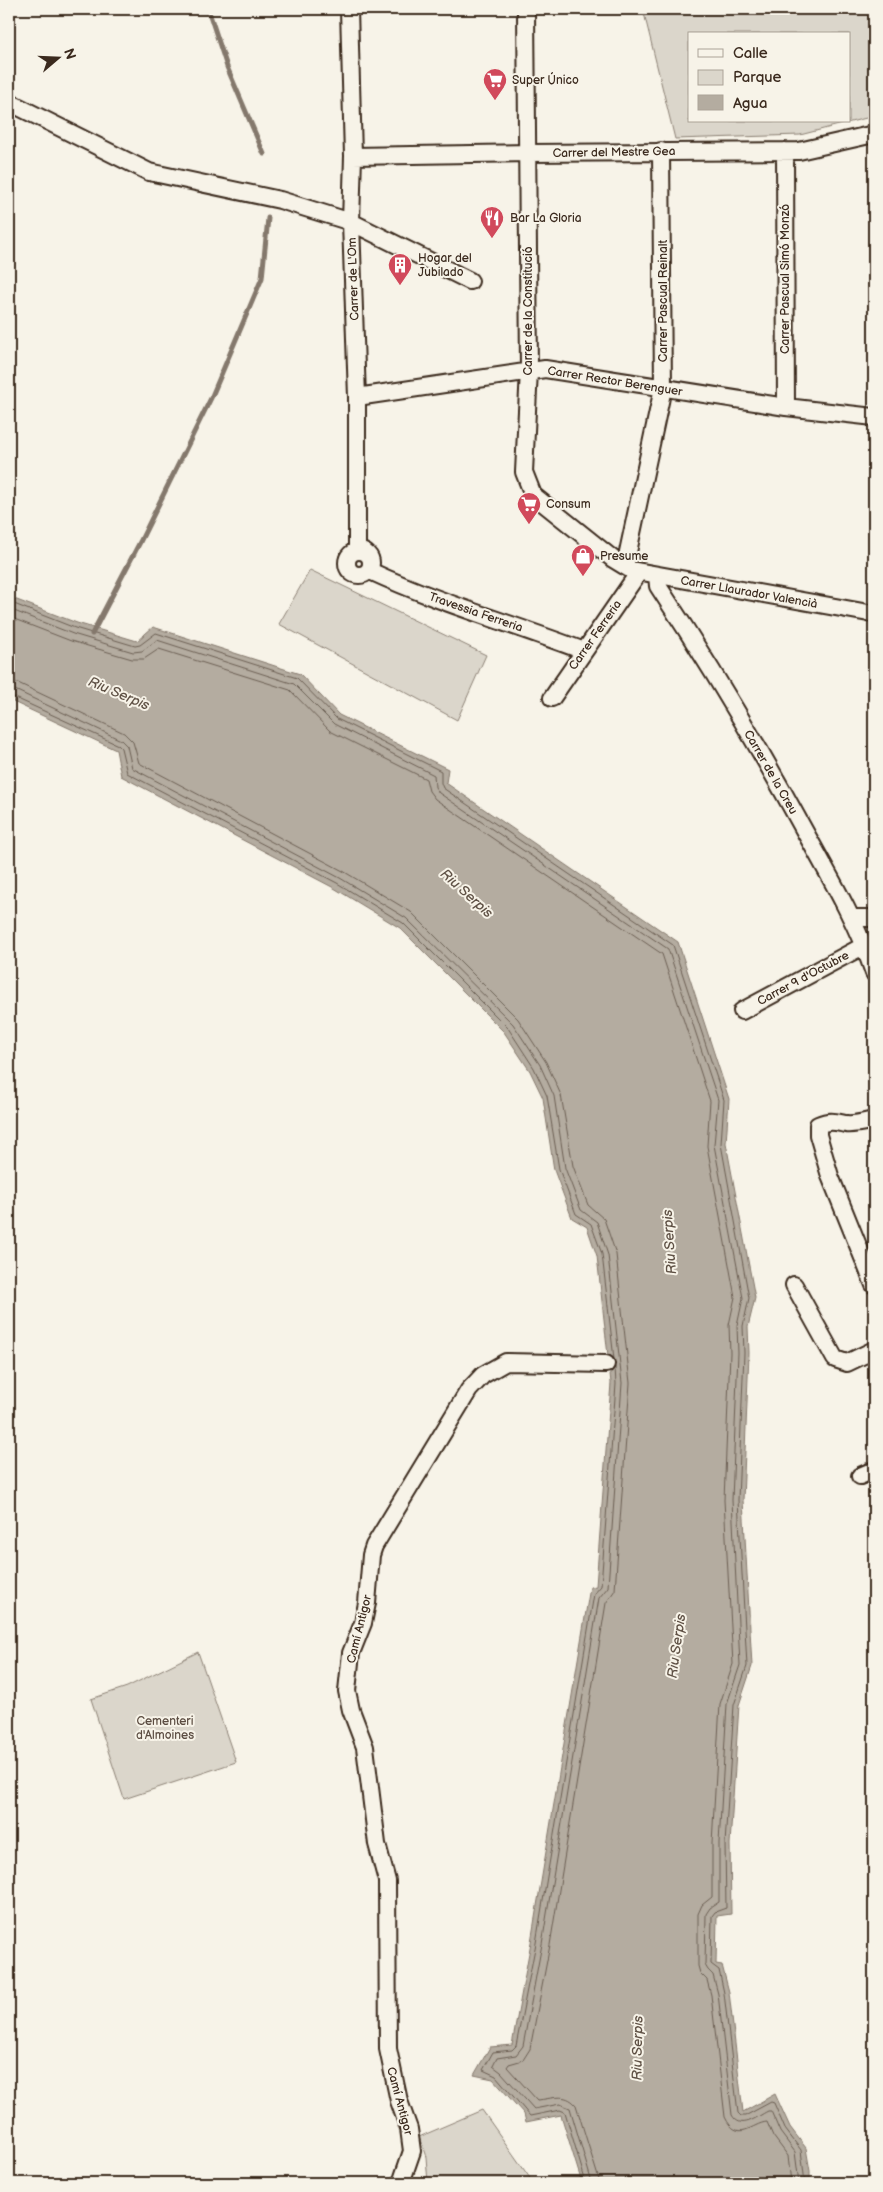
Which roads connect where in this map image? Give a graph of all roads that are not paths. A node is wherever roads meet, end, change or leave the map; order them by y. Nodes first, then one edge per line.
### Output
1 (349, 9) edge
2 (526, 9) edge
3 (9, 102) edge
4 (874, 134) edge
5 (662, 151) junction
6 (784, 151) junction
7 (528, 153) junction
8 (353, 156) junction
9 (350, 222) junction
10 (470, 281) dead end
11 (529, 370) junction
12 (663, 388) junction
13 (357, 397) junction
14 (786, 407) junction
15 (874, 417) edge
16 (632, 569) junction
17 (370, 571) joint
18 (657, 575) junction
19 (874, 614) edge
20 (584, 651) junction
21 (552, 698) dead end
22 (852, 918) junction
23 (874, 918) edge
24 (864, 945) junction
25 (874, 974) edge
26 (742, 1011) dead end
27 (874, 1120) edge
28 (794, 1285) dead end
29 (874, 1285) edge
30 (874, 1350) edge
31 (606, 1364) dead end
32 (401, 2183) edge

1 - 8 street, Carrer de L'Om
2 - 7 street, Carrer de la Constitució
3 - 9 street
4 - 6 street, Carrer del Mestre Gea
5 - 6 street, Carrer del Mestre Gea
5 - 7 street, Carrer del Mestre Gea
5 - 12 street, Carrer Pascual Reinalt
6 - 14 street, Carrer Pascual Simó Monzó
7 - 8 street, Carrer del Mestre Gea
7 - 11 street, Carrer de la Constitució
8 - 9 street, Carrer de L'Om
9 - 10 street
9 - 13 street, Carrer de L'Om
11 - 12 street, Carrer Rector Berenguer
11 - 13 street, Carrer Rector Berenguer
11 - 16 street, Carrer de la Constitució
12 - 14 street, Carrer Rector Berenguer
12 - 16 street, Carrer Pascual Reinalt
13 - 17 street, Carrer de L'Om
14 - 15 street, Carrer Rector Berenguer
16 - 18 street, Carrer Llaurador Valencià
16 - 20 street, Carrer Ferreria
17 - 20 street, Travessia Ferreria
18 - 19 street, Carrer Llaurador Valencià
18 - 22 street, Carrer de la Creu
20 - 21 street, Carrer Ferreria
22 - 23 street
22 - 24 street, Carrer de la Creu
24 - 25 street, Carrer de la Creu
24 - 26 street, Carrer 9 d'Octubre
27 - 29 street
28 - 30 street
31 - 32 street, Camí Antigor

